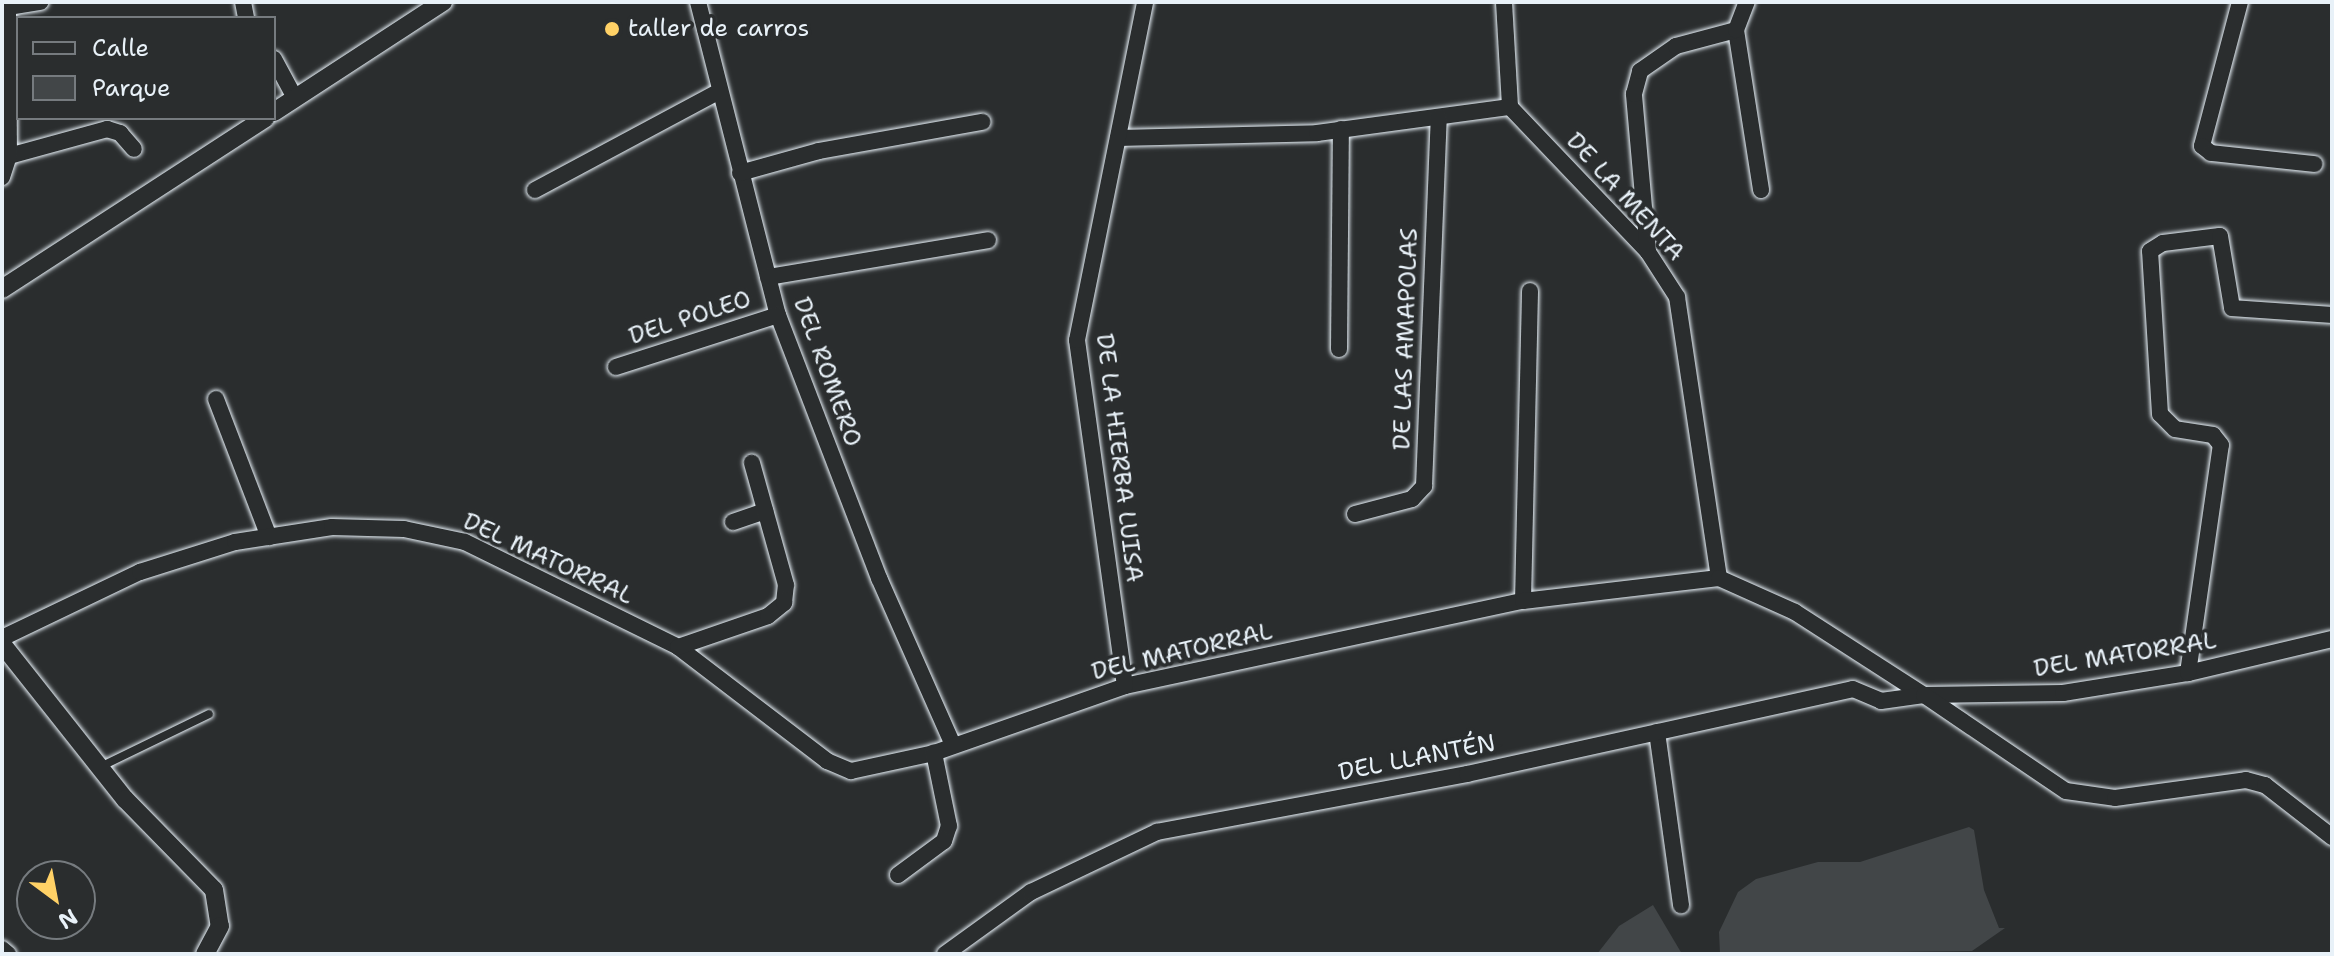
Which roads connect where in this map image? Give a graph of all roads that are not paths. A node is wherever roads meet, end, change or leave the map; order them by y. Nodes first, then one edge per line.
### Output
1 (41, 2) edge
2 (443, 2) edge
3 (698, 2) edge
4 (1145, 2) edge
5 (1504, 2) edge
6 (1747, 2) edge
7 (2240, 2) edge
8 (5, 7) edge
9 (1736, 30) junction
10 (276, 63) edge
11 (718, 92) junction
12 (295, 98) junction
13 (1510, 107) junction
14 (276, 111) edge
15 (1439, 117) junction
16 (262, 120) edge
17 (982, 122) dead end
18 (1341, 129) junction
19 (1118, 138) junction
20 (134, 149) dead end
21 (9, 156) junction
22 (2314, 164) dead end
23 (740, 173) junction
24 (2, 177) edge
25 (535, 190) dead end
26 (1761, 190) dead end
27 (988, 240) dead end
28 (1648, 252) junction
29 (768, 277) junction
30 (2, 289) edge
31 (1530, 291) dead end
32 (778, 315) junction
33 (2332, 315) edge
34 (1339, 349) dead end
35 (616, 367) dead end
36 (216, 399) dead end
37 (752, 463) dead end
38 (765, 511) junction
39 (1355, 514) dead end
40 (733, 522) dead end
41 (269, 537) junction
42 (1719, 578) junction
43 (1523, 601) junction
44 (2, 638) edge
45 (2332, 639) edge
46 (2, 644) edge
47 (678, 647) junction
48 (2188, 673) junction
49 (1125, 686) junction
50 (1924, 695) junction
51 (209, 714) dead end
52 (1657, 732) junction
53 (953, 745) junction
54 (934, 753) junction
55 (100, 767) junction
56 (2332, 837) edge
57 (898, 875) dead end
58 (1681, 905) dead end
59 (2, 949) edge
60 (8, 954) edge
61 (205, 954) edge
62 (946, 954) edge
63 (957, 954) edge

1 - 8 street
2 - 12 street
3 - 11 street, DEL ROMERO
4 - 19 street, DE LA HIERBA LUISA
5 - 13 street
6 - 9 street
7 - 22 street
8 - 21 street
9 - 26 street
9 - 28 street
10 - 12 street
11 - 23 street, DEL ROMERO
11 - 25 street
12 - 14 street
13 - 15 street
13 - 28 street, DE LA MENTA
15 - 18 street
15 - 39 street, DE LAS AMAPOLAS
16 - 30 street
17 - 23 street
18 - 19 street
18 - 34 street
19 - 49 street, DE LA HIERBA LUISA
20 - 21 street
21 - 24 street
23 - 29 street, DEL ROMERO
27 - 29 street
28 - 42 street, DE LA MENTA
29 - 32 street, DEL ROMERO
31 - 43 street
32 - 35 street, DEL POLEO
32 - 53 street, DEL ROMERO
33 - 48 street
36 - 41 street
37 - 38 street
38 - 40 street
38 - 47 street
41 - 44 street, DEL MATORRAL
41 - 47 street, DEL MATORRAL
42 - 43 street, DEL MATORRAL
42 - 50 street
43 - 49 street, DEL MATORRAL
45 - 48 street, DEL MATORRAL
46 - 55 street
47 - 54 street, DEL MATORRAL
48 - 50 street, DEL MATORRAL
49 - 53 street, DEL MATORRAL
50 - 52 street, DEL LLANTÉN
50 - 56 street
51 - 55 lane
52 - 58 street
52 - 62 street, DEL LLANTÉN
53 - 54 street, DEL MATORRAL
54 - 57 street
55 - 61 street
59 - 60 street
62 - 63 street

